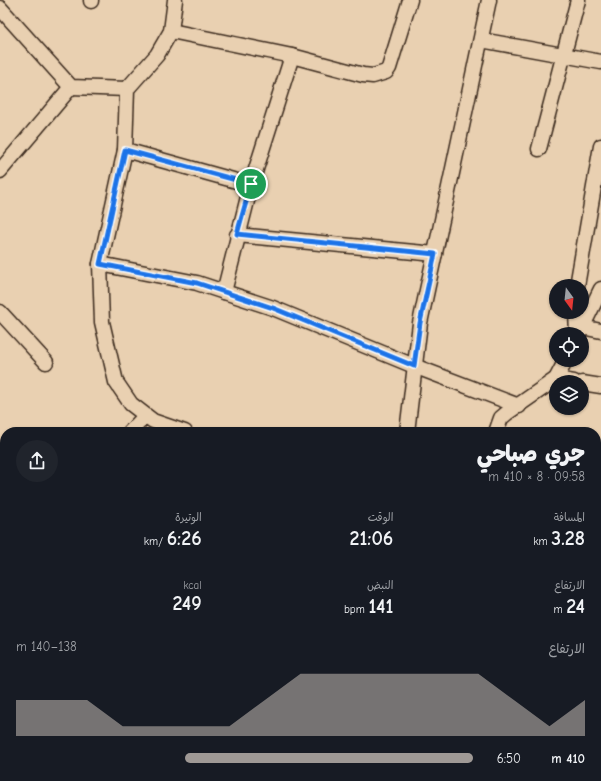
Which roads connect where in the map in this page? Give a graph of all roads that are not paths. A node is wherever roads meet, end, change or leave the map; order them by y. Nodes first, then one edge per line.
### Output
1 (175, 0) edge
2 (410, 0) edge
3 (489, 0) edge
4 (578, 0) edge
5 (0, 8) edge
6 (170, 31) junction
7 (481, 40) junction
8 (564, 55) junction
9 (292, 56) junction
10 (601, 62) edge
11 (71, 87) junction
12 (127, 89) junction
13 (601, 147) edge
14 (539, 149) dead end
15 (125, 150) junction
16 (0, 171) edge
17 (251, 184) junction
18 (237, 234) junction
19 (435, 254) junction
20 (100, 264) junction
21 (578, 279) edge
22 (601, 290) edge
23 (224, 292) junction
24 (0, 312) edge
25 (582, 327) edge
26 (601, 331) edge
27 (589, 332) edge
28 (46, 362) dead end
29 (414, 366) junction
30 (549, 384) edge
31 (589, 384) edge
32 (601, 386) edge
33 (519, 406) junction
34 (145, 416) junction
35 (135, 427) edge
36 (169, 427) edge
37 (408, 427) edge
38 (498, 427) edge

1 - 6 street
2 - 9 street
3 - 7 street
4 - 8 street
5 - 11 street
6 - 9 street
6 - 12 street
7 - 8 street
7 - 19 street
8 - 10 street
8 - 14 street
9 - 17 street
11 - 12 street
11 - 16 street
12 - 15 street
13 - 21 street
15 - 17 street
15 - 20 street
17 - 18 street
18 - 19 street
18 - 23 street
19 - 29 street
20 - 23 street
20 - 34 street
22 - 25 street
23 - 29 street
24 - 28 street
26 - 27 street
29 - 33 street
29 - 37 street
30 - 33 street
31 - 32 street
33 - 38 street
34 - 35 street
34 - 36 street

